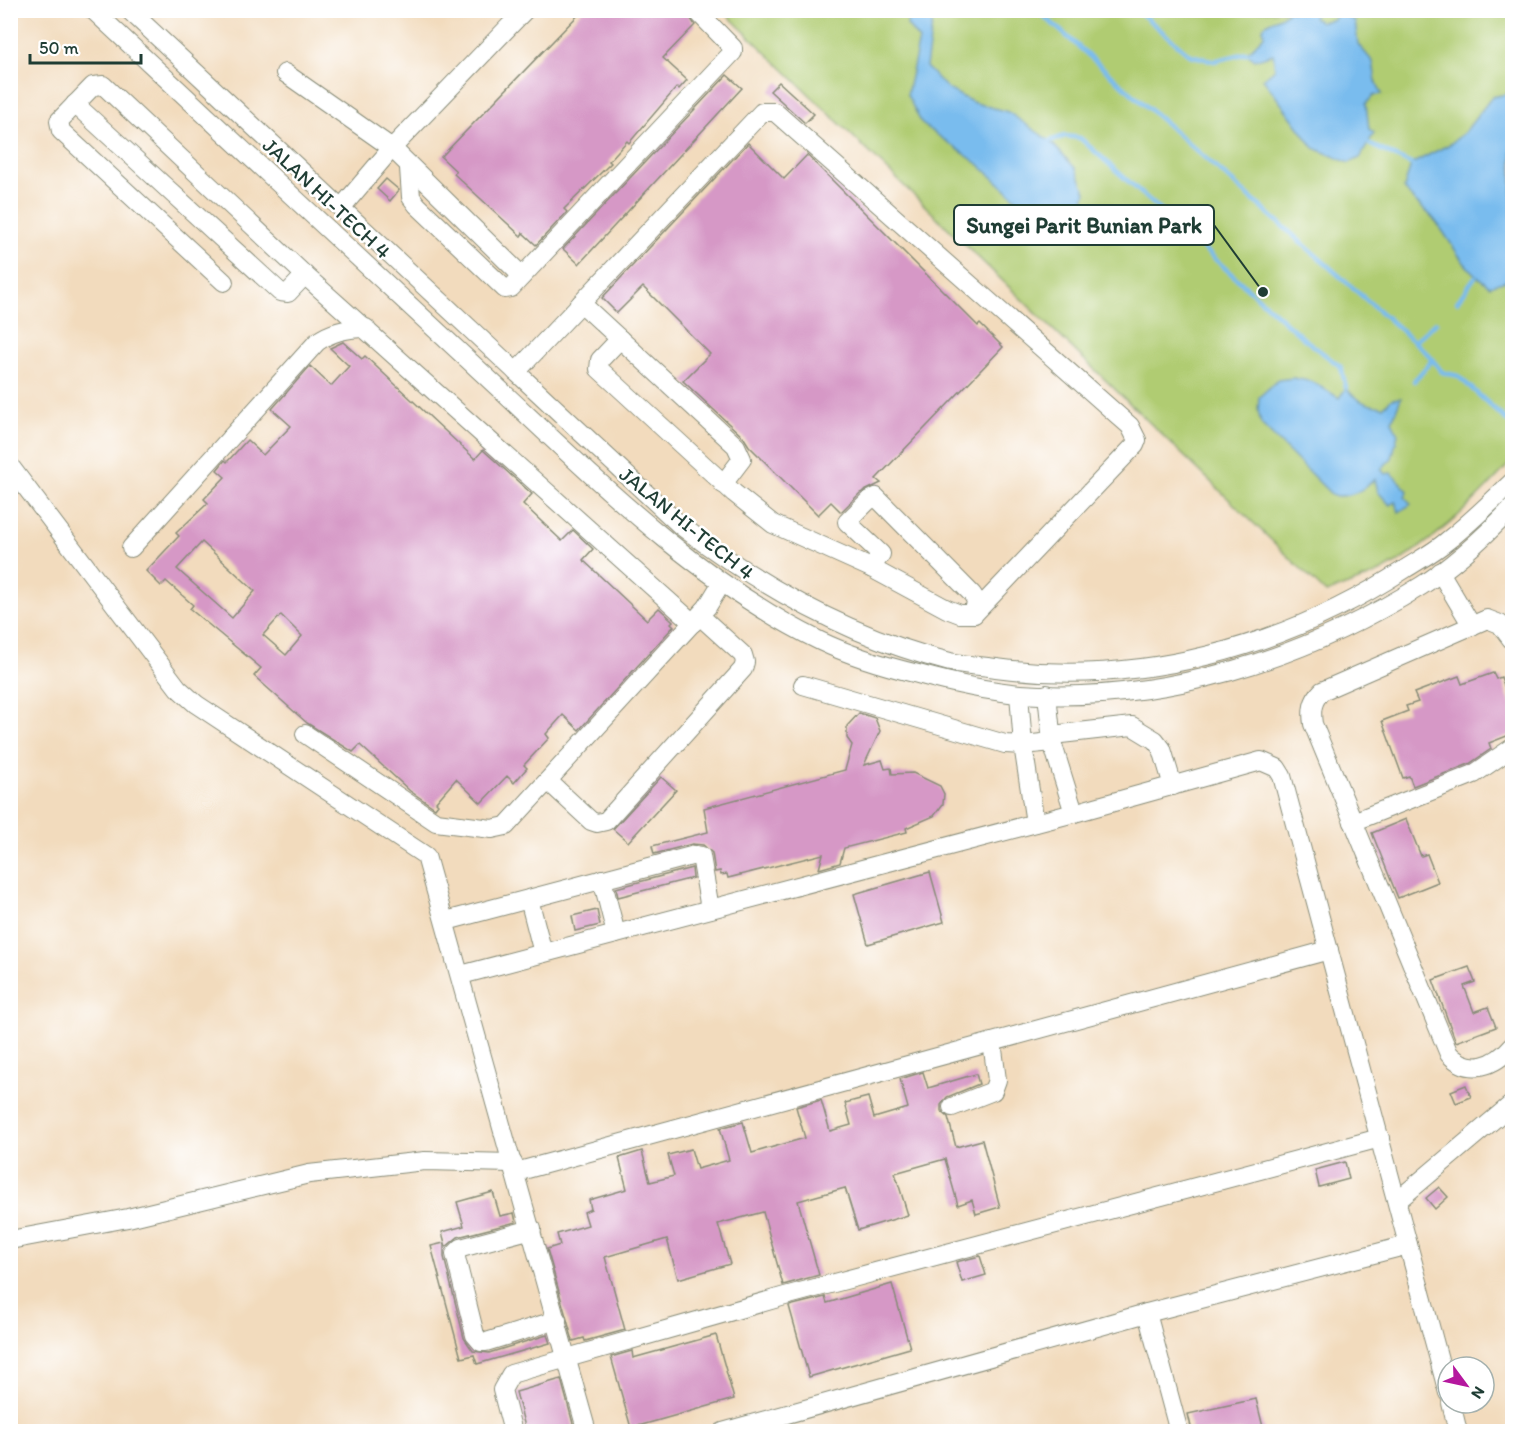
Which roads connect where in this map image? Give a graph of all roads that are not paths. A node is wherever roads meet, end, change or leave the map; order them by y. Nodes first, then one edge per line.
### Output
1 (93, 10) edge
2 (129, 10) edge
3 (525, 10) edge
4 (696, 10) edge
5 (285, 72) dead end
6 (75, 104) junction
7 (392, 148) junction
8 (342, 207) junction
9 (305, 275) junction
10 (224, 282) dead end
11 (581, 303) junction
12 (366, 328) junction
13 (620, 339) junction
14 (516, 372) junction
15 (10, 466) edge
16 (1512, 482) edge
17 (723, 484) junction
18 (1512, 508) edge
19 (131, 548) dead end
20 (871, 568) junction
21 (1440, 572) junction
22 (721, 584) junction
23 (974, 614) junction
24 (697, 619) junction
25 (1472, 626) junction
26 (1512, 640) edge
27 (803, 685) dead end
28 (1019, 693) junction
29 (1047, 694) junction
30 (305, 734) dead end
31 (1052, 738) junction
32 (1023, 745) junction
33 (1512, 748) edge
34 (548, 781) junction
35 (1173, 786) junction
36 (1074, 813) junction
37 (1353, 822) junction
38 (1035, 823) junction
39 (602, 879) junction
40 (529, 899) junction
41 (710, 909) junction
42 (446, 921) junction
43 (616, 934) junction
44 (1329, 950) junction
45 (543, 953) junction
46 (461, 975) junction
47 (992, 1042) junction
48 (1512, 1046) edge
49 (1512, 1104) edge
50 (952, 1107) dead end
51 (1380, 1138) junction
52 (515, 1168) junction
53 (1397, 1202) junction
54 (532, 1229) junction
55 (10, 1240) edge
56 (1408, 1245) junction
57 (1147, 1313) junction
58 (557, 1320) junction
59 (1438, 1355) edge
60 (568, 1358) junction
61 (1454, 1415) edge
62 (513, 1431) edge
63 (587, 1431) edge
64 (723, 1431) edge
65 (1179, 1431) edge
66 (1458, 1431) edge

1 - 22 street, JALAN HI-TECH 4
2 - 8 street, JALAN HI-TECH 4
3 - 7 street
4 - 7 street
5 - 7 street
6 - 9 street
6 - 9 street
6 - 10 street
7 - 8 street
8 - 14 street, JALAN HI-TECH 4
9 - 12 street
11 - 13 street
11 - 14 street
11 - 23 street
12 - 19 street
12 - 24 street
13 - 17 street
13 - 17 street
14 - 16 street, JALAN HI-TECH 4
15 - 42 street
17 - 20 street
18 - 21 street, JALAN HI-TECH 4
20 - 23 street
20 - 23 street
21 - 25 street
21 - 29 street, JALAN HI-TECH 4
22 - 24 street
22 - 28 street, JALAN HI-TECH 4
24 - 34 street
24 - 34 street
25 - 26 street
25 - 37 street
27 - 32 street
28 - 29 street, JALAN HI-TECH 4
28 - 32 street
29 - 31 street
30 - 34 street
31 - 32 street
31 - 35 street
31 - 36 street
32 - 38 street
33 - 37 street
35 - 36 street
35 - 44 street
36 - 38 street
37 - 48 street
38 - 41 street
39 - 40 street
39 - 41 street
39 - 43 street
40 - 42 street
40 - 45 street
41 - 43 street
42 - 46 street
43 - 45 street
44 - 47 street
44 - 51 street
45 - 46 street
46 - 52 street
47 - 50 street
47 - 52 street
49 - 53 street
51 - 53 street
51 - 60 street
52 - 54 street
52 - 55 street
53 - 56 street
54 - 58 street
54 - 58 street
56 - 57 street
56 - 59 street
57 - 64 street
57 - 65 street
58 - 60 street
60 - 62 street
60 - 63 street
61 - 66 street

